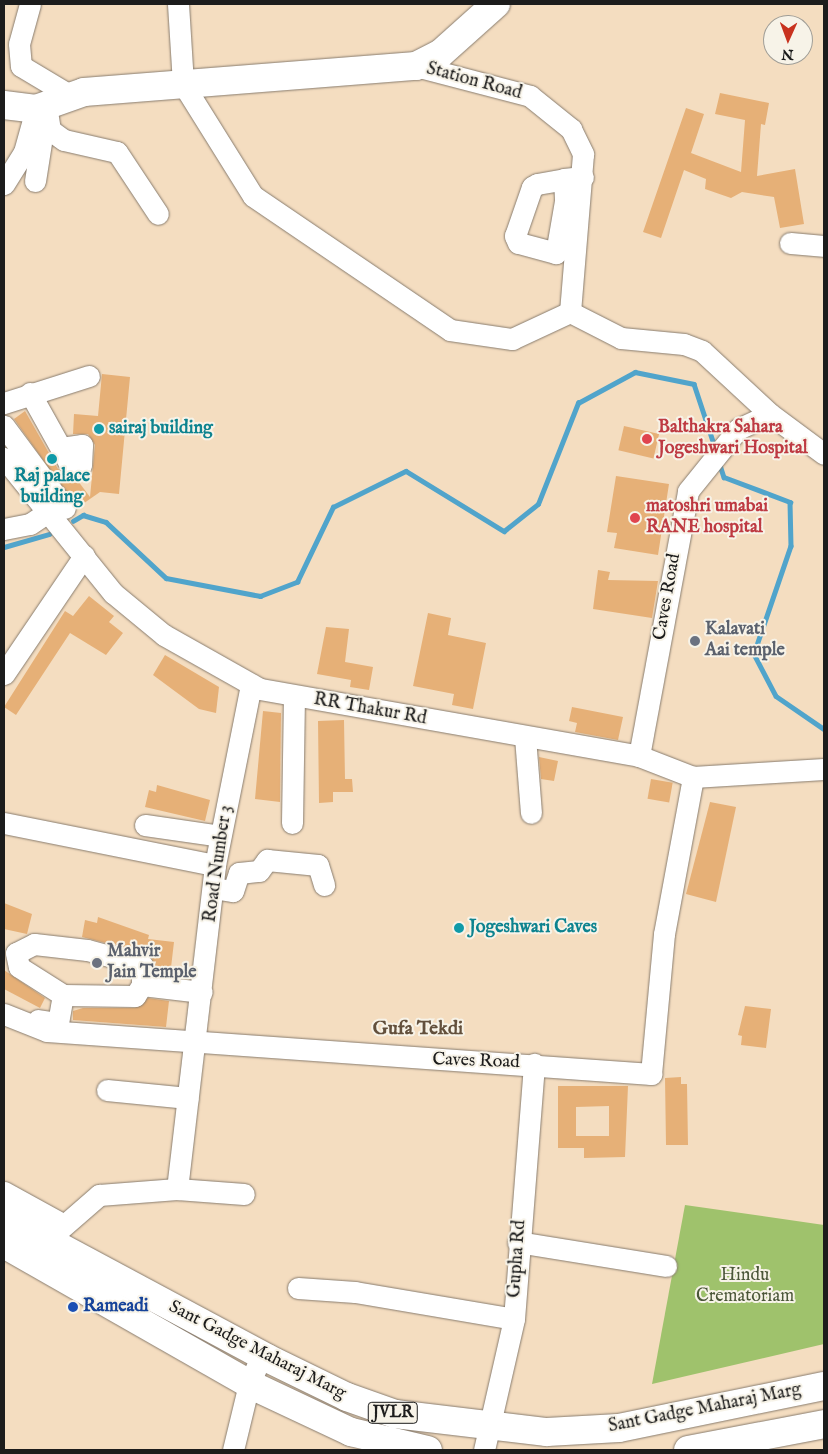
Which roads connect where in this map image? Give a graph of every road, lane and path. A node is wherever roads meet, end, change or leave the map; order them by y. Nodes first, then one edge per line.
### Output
1 (30, 4) edge
2 (178, 4) edge
3 (496, 4) edge
4 (416, 66) junction
5 (183, 84) junction
6 (48, 104) junction
7 (4, 106) edge
8 (40, 140) junction
9 (64, 140) junction
10 (573, 178) junction
11 (35, 181) dead end
12 (4, 184) edge
13 (158, 214) dead end
14 (790, 242) dead end
15 (824, 246) edge
16 (565, 254) junction
17 (570, 312) junction
18 (89, 376) dead end
19 (742, 388) junction
20 (30, 393) junction
21 (4, 403) edge
22 (770, 414) junction
23 (4, 426) edge
24 (732, 436) junction
25 (61, 448) dead end
26 (824, 454) edge
27 (4, 458) edge
28 (29, 475) junction
29 (57, 510) junction
30 (4, 529) edge
31 (84, 556) junction
32 (4, 674) edge
33 (251, 685) junction
34 (294, 697) junction
35 (525, 737) junction
36 (639, 756) junction
37 (824, 769) edge
38 (693, 777) junction
39 (531, 813) dead end
40 (4, 823) edge
41 (292, 824) dead end
42 (145, 825) dead end
43 (220, 836) junction
44 (215, 865) junction
45 (324, 885) dead end
46 (213, 888) junction
47 (142, 985) junction
48 (202, 992) junction
49 (63, 995) junction
50 (4, 1004) edge
51 (4, 1014) edge
52 (195, 1045) junction
53 (534, 1064) junction
54 (107, 1090) dead end
55 (188, 1098) junction
56 (177, 1189) junction
57 (4, 1192) edge
58 (244, 1194) dead end
59 (4, 1217) edge
60 (54, 1233) junction
61 (518, 1242) junction
62 (4, 1244) edge
63 (666, 1266) dead end
64 (298, 1288) dead end
65 (514, 1319) junction
66 (262, 1355) junction
67 (249, 1384) junction
68 (824, 1386) edge
69 (824, 1424) edge
70 (486, 1438) edge
71 (233, 1450) edge
72 (428, 1450) edge
73 (688, 1450) edge

1 - 6 street
2 - 5 street
3 - 4 main road
4 - 5 main road, Station Road
4 - 10 street, Station Road
5 - 6 main road, Station Road
5 - 17 street
6 - 7 main road, Station Road
6 - 8 street
6 - 9 street
6 - 12 street
8 - 9 street
8 - 11 street
9 - 13 street
10 - 16 street, Station Road
10 - 16 street
14 - 15 street
16 - 17 street, Station Road
17 - 19 street
18 - 20 street
19 - 22 street
19 - 24 street
20 - 21 street
20 - 25 street
22 - 24 street, Caves Road
22 - 26 street
23 - 28 street
24 - 36 street, Caves Road
27 - 28 street, RR Thakur Rd
28 - 29 street, RR Thakur Rd
29 - 30 street
29 - 31 street, RR Thakur Rd
31 - 32 street
31 - 33 street, RR Thakur Rd
33 - 34 street, RR Thakur Rd
33 - 43 street, Road Number 3
34 - 35 street, RR Thakur Rd
34 - 41 street
35 - 36 street, RR Thakur Rd
35 - 39 street
36 - 38 street, RR Thakur Rd
37 - 38 street, RR Thakur Rd
38 - 53 street, Caves Road
40 - 44 street
42 - 43 street
43 - 44 street, Road Number 3
44 - 46 street, Road Number 3
45 - 46 street
46 - 48 street, Road Number 3
47 - 48 street
47 - 49 street
47 - 49 street
48 - 52 street, Road Number 3
49 - 50 street
51 - 52 street, Caves Road
52 - 53 street, Caves Road
52 - 55 street, Road Number 3
53 - 61 street, Gupha Rd
54 - 55 street
55 - 56 street, Road Number 3
56 - 58 street
56 - 60 street
57 - 60 street
59 - 60 main road, Sant Gadge Maharaj Marg / JVLR
60 - 66 main road, Sant Gadge Maharaj Marg / JVLR
61 - 63 street
61 - 65 street, Gupha Rd
62 - 67 main road, JVLR
64 - 65 street
65 - 70 street, Gupha Rd
66 - 67 street
66 - 70 main road, Sant Gadge Maharaj Marg / JVLR
67 - 71 street
67 - 72 main road, JVLR
68 - 70 main road, Sant Gadge Maharaj Marg / JVLR
69 - 73 main road

